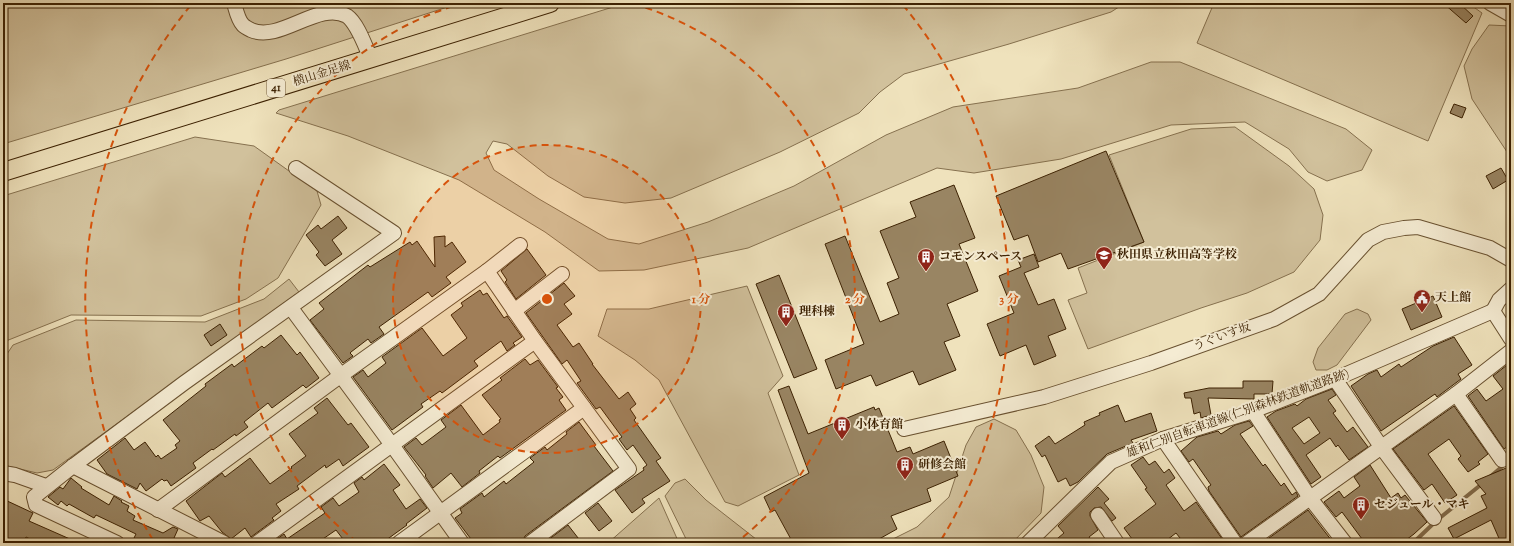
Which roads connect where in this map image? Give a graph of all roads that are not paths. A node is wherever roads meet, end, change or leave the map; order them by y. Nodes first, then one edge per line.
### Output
1 (234, 3) edge
2 (550, 3) edge
3 (1490, 3) edge
4 (1511, 15) edge
5 (371, 58) junction
6 (296, 168) dead end
7 (3, 172) edge
8 (520, 245) dead end
9 (1511, 260) edge
10 (487, 271) junction
11 (562, 274) dead end
12 (1511, 288) edge
13 (291, 308) junction
14 (514, 311) junction
15 (1493, 311) junction
16 (1511, 339) edge
17 (535, 341) junction
18 (1511, 351) edge
19 (340, 376) junction
20 (1335, 379) junction
21 (1456, 394) junction
22 (584, 408) junction
23 (1253, 411) junction
24 (904, 429) dead end
25 (1164, 439) junction
26 (392, 445) junction
27 (1382, 448) junction
28 (1502, 460) dead end
29 (73, 466) junction
30 (3, 473) edge
31 (46, 486) junction
32 (1310, 498) junction
33 (158, 510) junction
34 (441, 513) junction
35 (1098, 515) dead end
36 (1434, 518) dead end
37 (117, 543) edge
38 (224, 543) edge
39 (257, 543) edge
40 (400, 543) edge
41 (462, 543) edge
42 (530, 543) edge
43 (1028, 543) edge
44 (1117, 543) edge
45 (1235, 543) edge
46 (1247, 543) edge
47 (1345, 543) edge

1 - 5 street
2 - 5 main road, 横山金足線 / 41
3 - 4 street
5 - 7 main road, 横山金足線 / 41
6 - 13 street
8 - 10 street
9 - 24 street, うぐいす坂
10 - 14 street
10 - 19 street
11 - 14 street
12 - 15 street
13 - 19 street
13 - 29 street
14 - 17 street
15 - 16 street
15 - 20 street, 雄和仁別自転車道線(仁別森林鉄道軌道路跡)
17 - 22 street
17 - 26 street
18 - 21 street
19 - 26 street
19 - 33 street
20 - 23 street, 雄和仁別自転車道線(仁別森林鉄道軌道路跡)
20 - 27 street
21 - 27 street
21 - 28 street
22 - 34 street
22 - 42 street
23 - 25 street, 雄和仁別自転車道線(仁別森林鉄道軌道路跡)
23 - 32 street
25 - 43 street, 雄和仁別自転車道線(仁別森林鉄道軌道路跡)
25 - 45 street
26 - 34 street
26 - 39 street
27 - 32 street
27 - 36 street
29 - 31 street
29 - 33 street
30 - 31 street
31 - 37 street
32 - 46 street
32 - 47 street
33 - 38 street
34 - 40 street
34 - 41 street
35 - 44 street

